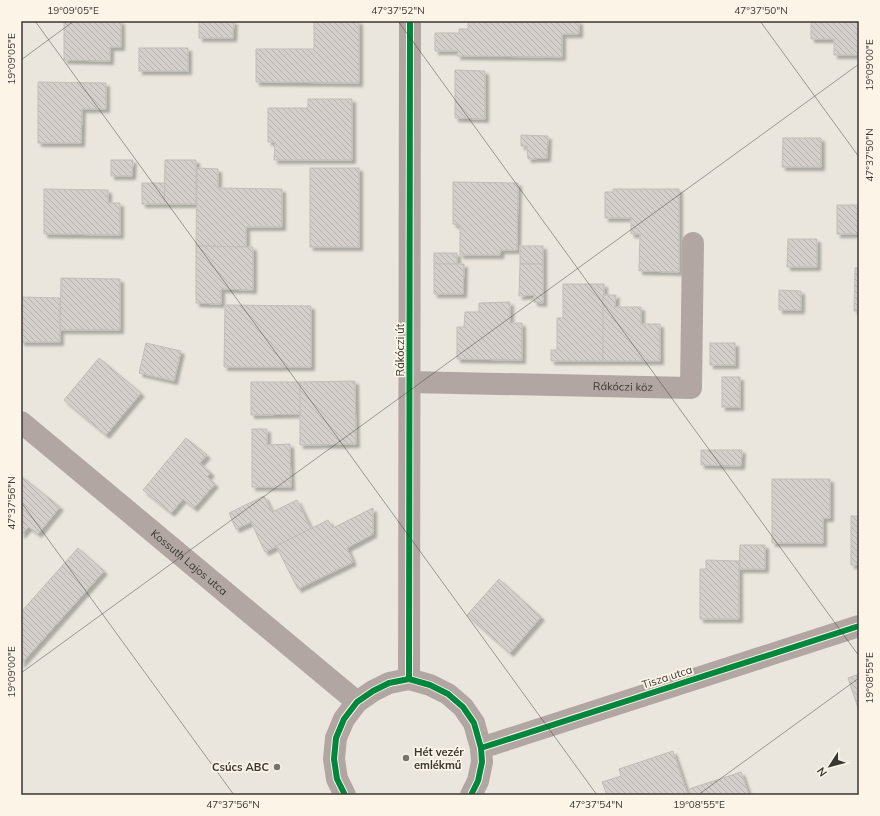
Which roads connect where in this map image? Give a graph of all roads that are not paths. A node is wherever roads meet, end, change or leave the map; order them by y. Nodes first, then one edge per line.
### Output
1 (410, 21) edge
2 (693, 243) dead end
3 (410, 382) junction
4 (21, 422) edge
5 (859, 626) edge
6 (409, 679) junction
7 (357, 702) junction
8 (481, 748) junction
9 (345, 795) edge
10 (471, 795) edge

1 - 3 street, Rákóczi út
2 - 3 street, Rákóczi köz
3 - 6 street, Rákóczi út
4 - 7 street, Kossuth Lajos utca
5 - 8 street, Tisza utca
6 - 7 street
6 - 8 street
7 - 9 street
8 - 10 street

